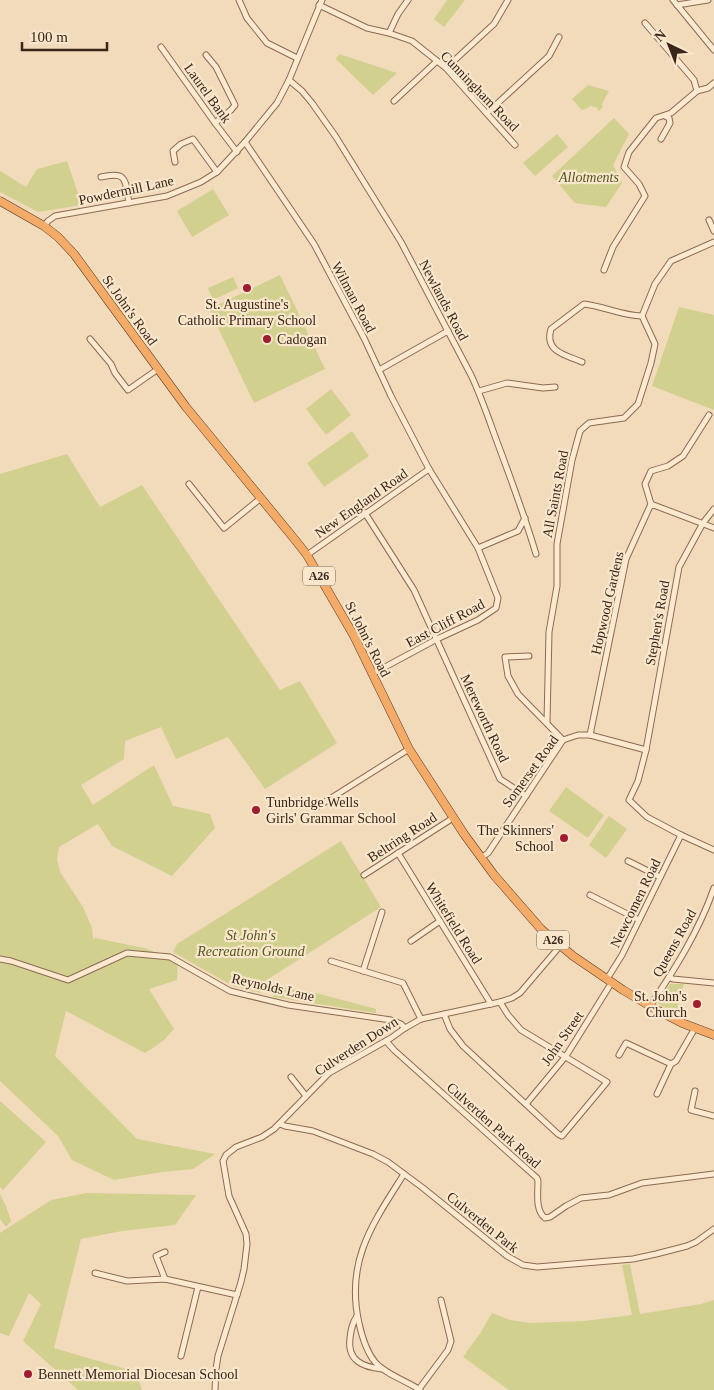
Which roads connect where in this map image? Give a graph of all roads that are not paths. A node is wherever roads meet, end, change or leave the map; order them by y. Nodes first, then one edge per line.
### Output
1 (240, 0) edge
2 (408, 0) edge
3 (508, 0) edge
4 (708, 0) edge
5 (675, 2) edge
6 (321, 3) edge
7 (645, 24) dead end
8 (389, 33) junction
9 (560, 37) dead end
10 (161, 47) dead end
11 (714, 50) edge
12 (206, 55) dead end
13 (297, 58) junction
14 (437, 61) junction
15 (446, 68) junction
16 (289, 80) junction
17 (714, 83) edge
18 (697, 91) junction
19 (393, 92) dead end
20 (487, 114) junction
21 (665, 116) junction
22 (215, 123) junction
23 (662, 139) dead end
24 (245, 142) junction
25 (516, 145) dead end
26 (237, 152) junction
27 (175, 162) dead end
28 (217, 172) junction
29 (101, 177) dead end
30 (0, 201) edge
31 (129, 203) junction
32 (709, 220) dead end
33 (44, 226) junction
34 (714, 231) edge
35 (714, 242) edge
36 (604, 270) dead end
37 (642, 316) junction
38 (448, 331) junction
39 (90, 338) dead end
40 (582, 362) dead end
41 (158, 369) junction
42 (378, 370) junction
43 (555, 386) dead end
44 (479, 392) junction
45 (709, 415) dead end
46 (429, 470) junction
47 (189, 484) dead end
48 (261, 498) junction
49 (651, 504) junction
50 (714, 510) edge
51 (366, 513) junction
52 (525, 518) junction
53 (703, 523) junction
54 (714, 528) edge
55 (478, 548) junction
56 (536, 554) dead end
57 (307, 555) junction
58 (437, 640) junction
59 (530, 656) dead end
60 (372, 674) junction
61 (547, 722) junction
62 (590, 735) junction
63 (563, 740) junction
64 (409, 749) junction
65 (646, 750) junction
66 (526, 796) junction
67 (317, 807) dead end
68 (453, 818) junction
69 (681, 835) junction
70 (714, 850) edge
71 (398, 853) junction
72 (481, 858) junction
73 (628, 861) dead end
74 (364, 875) dead end
75 (660, 877) junction
76 (714, 888) edge
77 (590, 895) dead end
78 (382, 912) dead end
79 (639, 920) junction
80 (440, 922) junction
81 (411, 941) dead end
82 (560, 946) junction
83 (0, 959) edge
84 (331, 961) dead end
85 (363, 971) junction
86 (669, 977) junction
87 (609, 981) junction
88 (714, 982) edge
89 (500, 1002) junction
90 (491, 1004) junction
91 (650, 1006) junction
92 (444, 1014) junction
93 (421, 1019) junction
94 (405, 1028) junction
95 (695, 1028) junction
96 (714, 1035) edge
97 (386, 1041) junction
98 (620, 1055) dead end
99 (566, 1056) junction
100 (671, 1064) junction
101 (291, 1077) dead end
102 (694, 1091) dead end
103 (657, 1094) dead end
104 (306, 1096) junction
105 (526, 1104) junction
106 (714, 1116) edge
107 (280, 1124) junction
108 (404, 1174) junction
109 (714, 1174) edge
110 (714, 1229) edge
111 (165, 1252) dead end
112 (94, 1273) dead end
113 (165, 1279) junction
114 (198, 1287) junction
115 (236, 1296) junction
116 (441, 1300) dead end
117 (357, 1315) junction
118 (181, 1356) dead end
119 (383, 1369) junction
120 (215, 1390) edge
121 (420, 1390) edge

1 - 13 street
2 - 8 street
3 - 15 street
4 - 5 street
5 - 11 street
6 - 8 street, Cunningham Road
6 - 13 street, Powdermill Lane
7 - 18 street
8 - 14 street, Cunningham Road
9 - 20 street
10 - 22 street, Laurel Bank
12 - 22 street
13 - 16 street, Powdermill Lane
14 - 15 street, Cunningham Road
14 - 19 street
15 - 20 street, Cunningham Road
16 - 24 street, Powdermill Lane
16 - 38 street, Newlands Road
17 - 18 street
18 - 21 street
20 - 25 street, Cunningham Road
21 - 23 street
21 - 36 street
22 - 26 street, Laurel Bank
24 - 26 street, Powdermill Lane
24 - 42 street, Wilman Road
26 - 28 street, Powdermill Lane
27 - 28 street
28 - 31 street, Powdermill Lane
29 - 31 street
30 - 33 highway, St John's Road / A26
31 - 33 street, Powdermill Lane
32 - 34 street
33 - 41 highway, St John's Road / A26
35 - 37 street
37 - 40 street
37 - 61 street, All Saints Road
38 - 42 street
38 - 44 street, Newlands Road
39 - 41 street
41 - 48 highway, St John's Road / A26
42 - 46 street, Wilman Road
43 - 44 street
44 - 52 street, Newlands Road
45 - 49 street
46 - 51 street, New England Road
46 - 55 street, East Cliff Road
47 - 48 street
48 - 57 highway, St John's Road / A26
49 - 53 street
49 - 62 street, Hopwood Gardens
50 - 53 street, Stephen's Road
51 - 57 street, New England Road
51 - 58 street, Mereworth Road
52 - 55 street
52 - 56 street, Newlands Road
53 - 54 street
53 - 65 street, Stephen's Road
55 - 58 street, East Cliff Road
57 - 60 highway, St John's Road / A26
58 - 60 street, East Cliff Road
58 - 66 street, Mereworth Road
59 - 61 street
60 - 64 highway, St John's Road / A26
61 - 63 street
62 - 63 street, Somerset Road
62 - 65 street, Somerset Road
63 - 66 street, Somerset Road
64 - 67 street
64 - 68 highway, St John's Road / A26
65 - 69 street, Stephen's Road
66 - 72 street, Somerset Road
68 - 71 street, Beltring Road
68 - 72 highway, St John's Road / A26
69 - 70 street
69 - 75 street, Newcomen Road
71 - 74 street, Beltring Road
71 - 80 street, Whitefield Road
72 - 82 highway, St John's Road / A26
73 - 75 street
75 - 79 street, Newcomen Road
76 - 86 street, Queens Road
77 - 79 street
78 - 85 street
79 - 87 street, Newcomen Road
80 - 81 street
80 - 90 street, Whitefield Road
82 - 87 highway, St John's Road / A26
82 - 89 street, Culverden Down
83 - 94 street, Reynolds Lane
84 - 85 street
85 - 93 street
86 - 88 street
86 - 91 street, Queens Road
87 - 91 highway, St John's Road / A26
87 - 99 street, John Street
89 - 90 street, Culverden Down
89 - 99 street
90 - 92 street, Culverden Down
91 - 95 highway, St John's Road / A26
92 - 93 street, Culverden Down
92 - 105 street
93 - 94 street, Culverden Down
94 - 97 street, Culverden Down
95 - 96 highway, St John's Road / A26
95 - 100 street
97 - 104 street, Culverden Down
97 - 109 street, Culverden Park Road
98 - 100 street
99 - 105 street, John Street
99 - 105 street
100 - 103 street
101 - 104 street
102 - 106 street
104 - 107 street, Culverden Down
107 - 108 street, Culverden Park
107 - 115 street, Culverden Down
108 - 110 street, Culverden Park
108 - 117 street
111 - 113 street
112 - 113 street
113 - 114 street
114 - 115 street
114 - 118 street
115 - 120 street, Culverden Down
116 - 121 street
117 - 119 street
117 - 119 street
119 - 121 street

